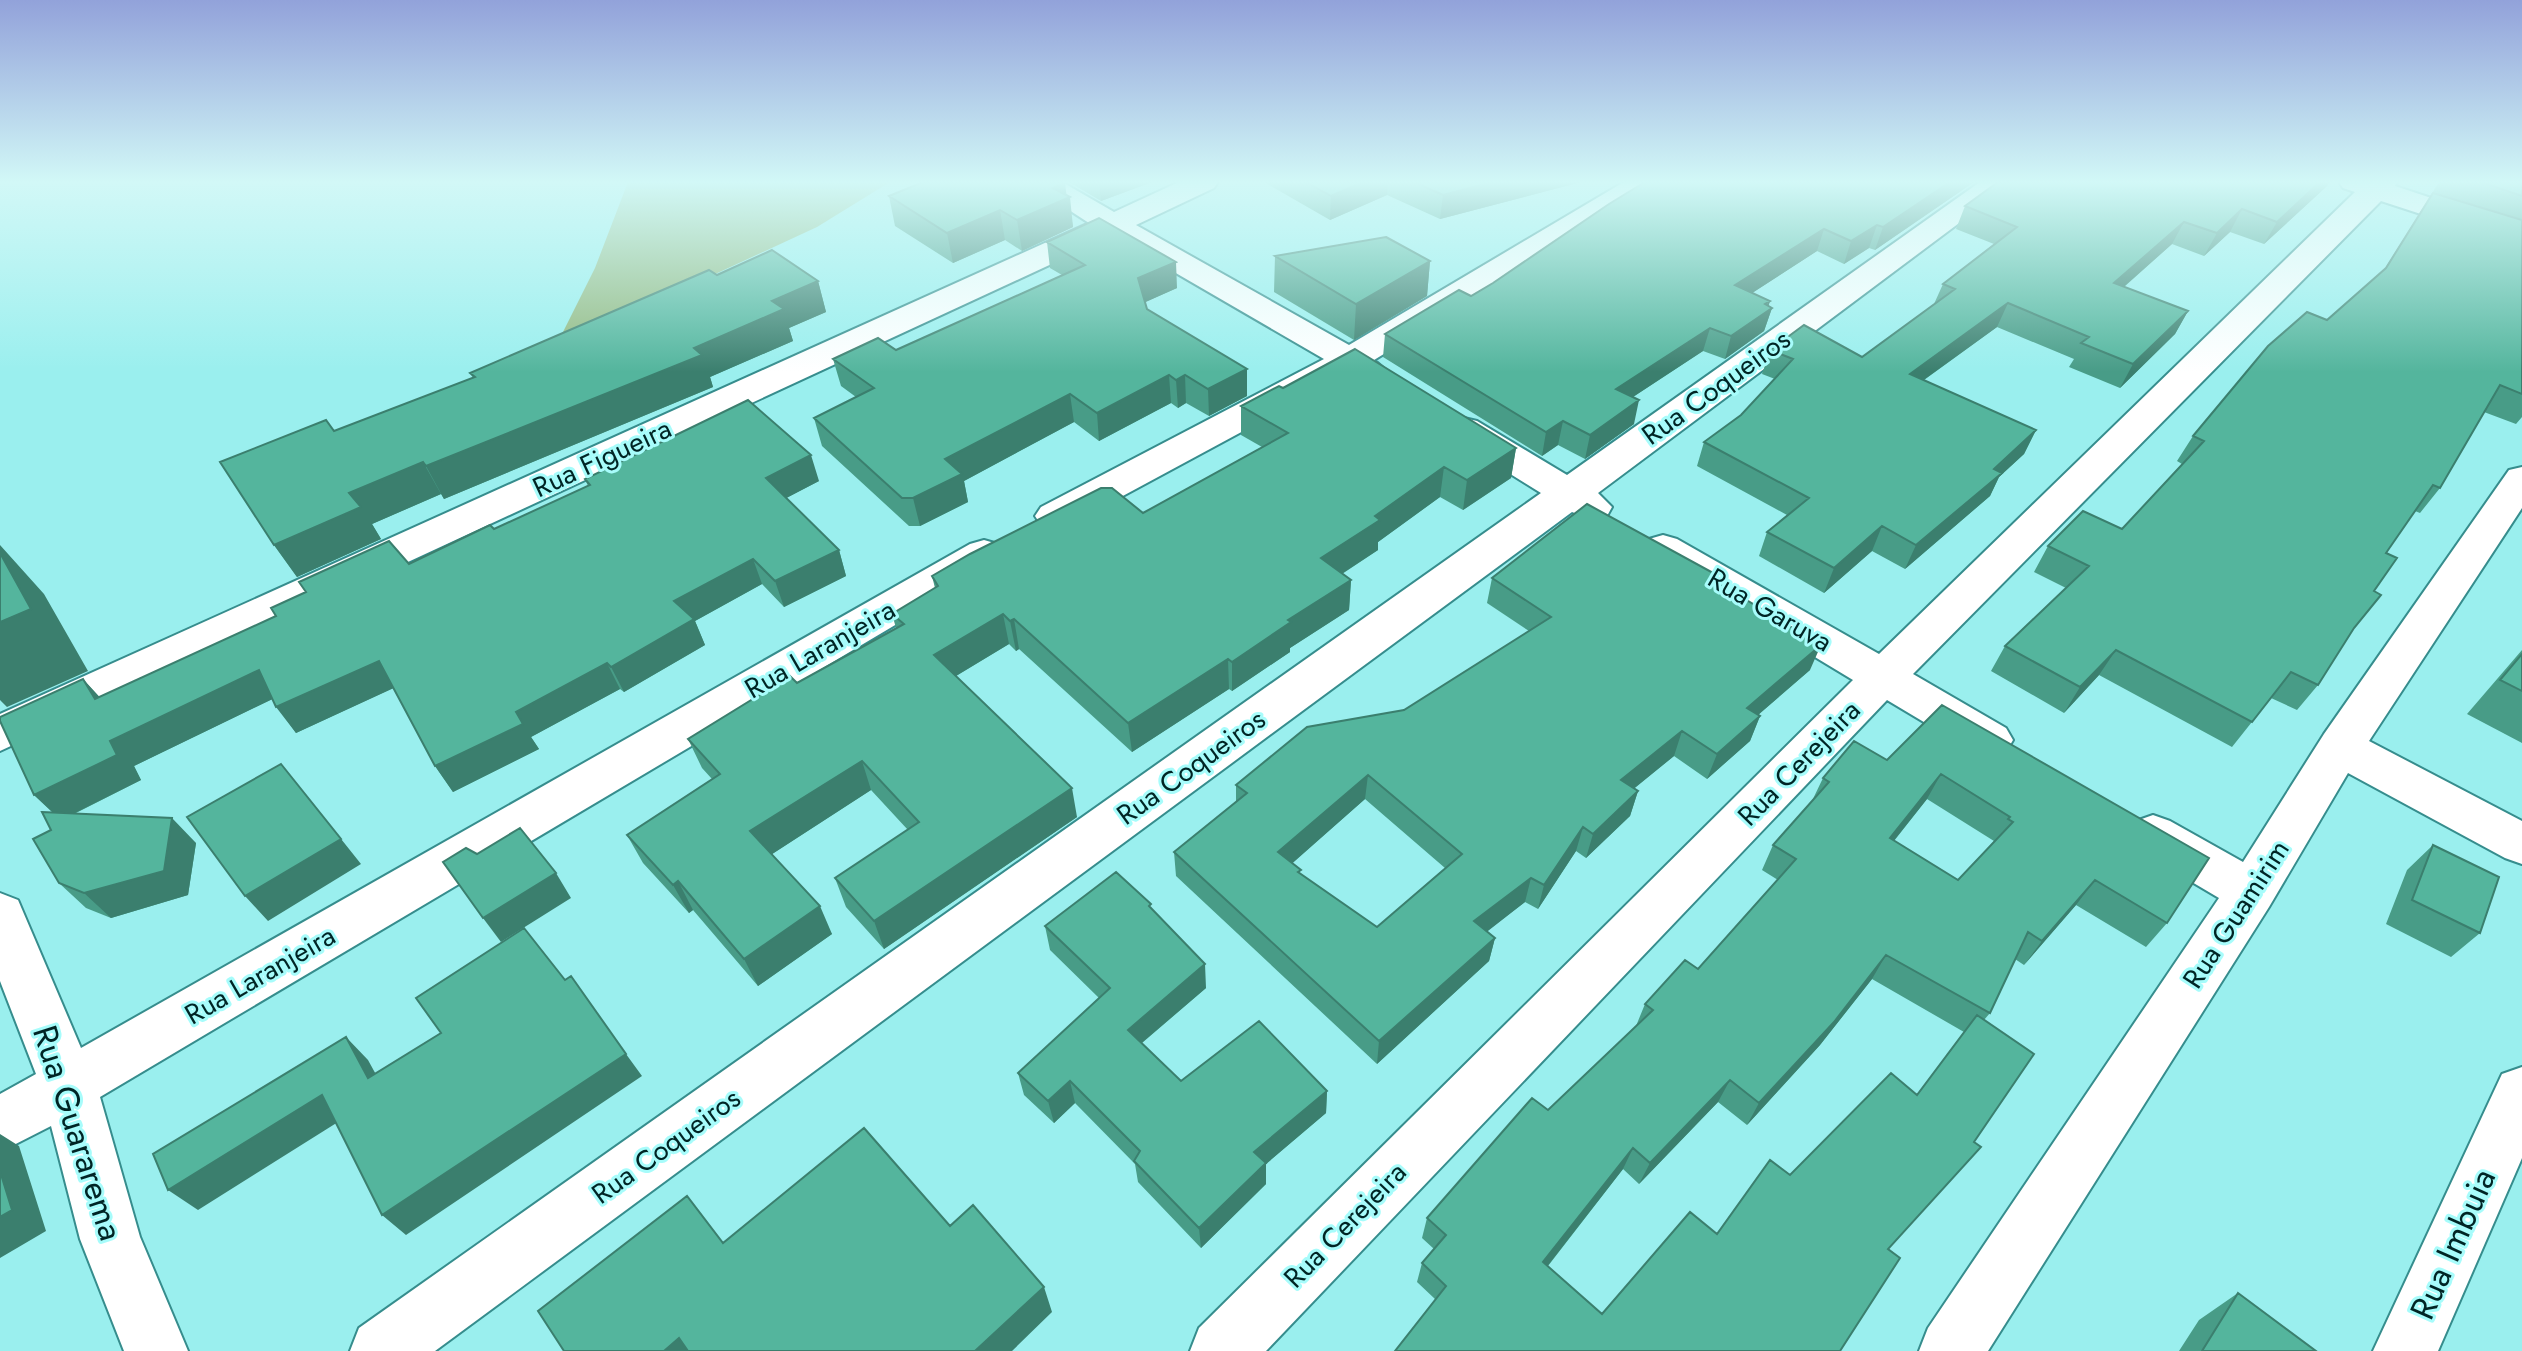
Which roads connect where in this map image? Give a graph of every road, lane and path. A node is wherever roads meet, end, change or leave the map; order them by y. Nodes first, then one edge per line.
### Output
1 (1067, 245) edge
2 (1153, 245) edge
3 (1540, 245) edge
4 (1913, 245) edge
5 (2311, 245) edge
6 (1351, 359) junction
7 (2522, 479) edge
8 (1569, 493) junction
9 (1883, 677) junction
10 (0, 734) edge
11 (2340, 747) junction
12 (2019, 757) edge
13 (2115, 812) edge
14 (2522, 844) edge
15 (2251, 892) junction
16 (0, 915) edge
17 (69, 1086) junction
18 (2522, 1093) edge
19 (0, 1125) edge
20 (156, 1351) edge
21 (382, 1351) edge
22 (1222, 1351) edge
23 (1951, 1351) edge
24 (2405, 1351) edge

1 - 10 street, Rua Figueira
2 - 6 street, Rua Garuva
3 - 6 street, Rua Laranjeira
4 - 8 street, Rua Coqueiros
5 - 9 street, Rua Cerejeira
6 - 8 street, Rua Garuva
6 - 17 street, Rua Laranjeira
7 - 11 street, Rua Guamirim
8 - 9 street, Rua Garuva
8 - 21 street, Rua Coqueiros
9 - 12 street, Rua Garuva
9 - 22 street, Rua Cerejeira
11 - 14 street
11 - 15 street, Rua Guamirim
13 - 15 street
15 - 23 street, Rua Guamirim
16 - 17 street, Rua Guararema
17 - 19 street, Rua Laranjeira
17 - 20 street, Rua Guararema
18 - 24 street, Rua Imbuia

